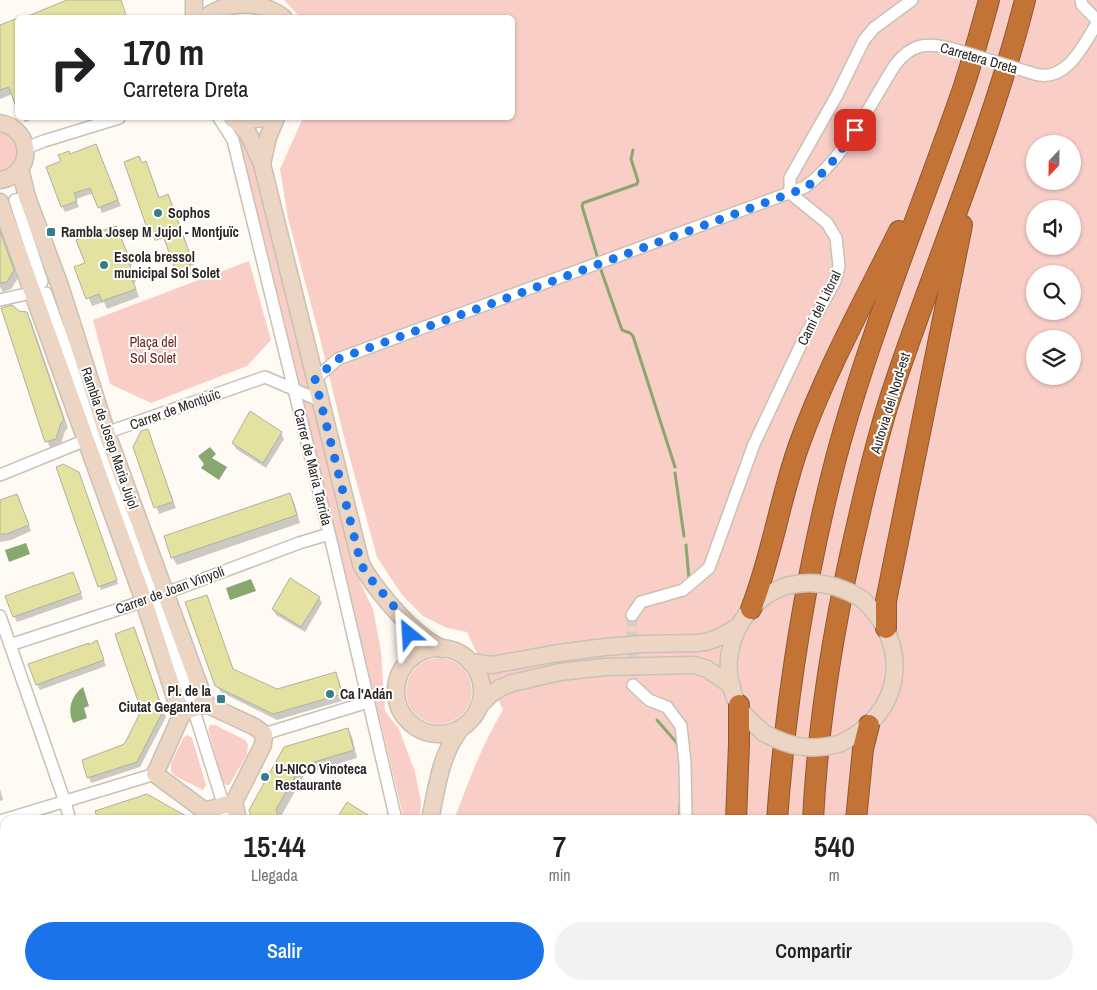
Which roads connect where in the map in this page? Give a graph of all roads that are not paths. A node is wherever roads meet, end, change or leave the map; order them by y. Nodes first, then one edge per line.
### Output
1 (194, 0) edge
2 (912, 0) edge
3 (989, 0) edge
4 (1025, 0) edge
5 (1081, 0) edge
6 (234, 1) edge
7 (194, 15) edge
8 (208, 15) edge
9 (279, 15) edge
10 (1097, 22) edge
11 (112, 120) edge
12 (228, 120) edge
13 (230, 120) edge
14 (275, 120) edge
15 (0, 123) edge
16 (944, 142) junction
17 (26, 148) junction
18 (975, 162) junction
19 (262, 164) junction
20 (20, 169) junction
21 (0, 180) edge
22 (790, 193) junction
23 (11, 201) edge
24 (45, 289) junction
25 (0, 300) edge
26 (315, 379) junction
27 (295, 390) junction
28 (321, 401) junction
29 (97, 437) junction
30 (0, 474) edge
31 (329, 534) junction
32 (154, 596) junction
33 (751, 608) junction
34 (632, 615) dead end
35 (0, 616) edge
36 (405, 621) junction
37 (739, 626) junction
38 (886, 628) junction
39 (10, 645) junction
40 (443, 649) junction
41 (470, 662) junction
42 (406, 664) junction
43 (632, 685) dead end
44 (732, 686) junction
45 (190, 698) dead end
46 (368, 702) junction
47 (739, 705) junction
48 (479, 706) junction
49 (194, 711) junction
50 (870, 725) junction
51 (461, 728) junction
52 (419, 729) junction
53 (264, 734) junction
54 (442, 767) junction
55 (155, 774) junction
56 (228, 801) junction
57 (65, 802) junction
58 (21, 815) edge
59 (69, 815) edge
60 (205, 815) edge
61 (207, 815) edge
62 (229, 815) edge
63 (395, 815) edge
64 (431, 815) edge
65 (686, 815) edge
66 (736, 815) edge
67 (777, 815) edge
68 (813, 815) edge
69 (856, 815) edge

1 - 7 main road
2 - 22 street
3 - 16 highway
4 - 18 highway, Autovia del Nord-est
5 - 10 street
6 - 8 main road
6 - 9 main road
10 - 22 street, Carretera Dreta, bridge
11 - 17 street
12 - 27 street, Carrer de Maria Tarrida
13 - 19 main road, Carrer de Maria Tarrida
14 - 19 main road
15 - 17 main road
16 - 33 highway
16 - 67 highway
17 - 20 main road, Rambla de Josep Maria Jujol
18 - 38 highway
18 - 68 highway, Autovia del Nord-est
19 - 26 main road, Carrer de Maria Tarrida
20 - 21 main road
20 - 24 main road, Rambla de Josep Maria Jujol
22 - 26 street, Carretera Dreta
22 - 34 street, Camí del Litoral
23 - 24 main road, Rambla de Josep Maria Jujol
24 - 25 street
24 - 29 main road, Rambla de Josep Maria Jujol
24 - 29 main road, Rambla de Josep Maria Jujol
26 - 28 main road, Carrer de Maria Tarrida
27 - 28 street, Carrer de Montjuïc
27 - 29 street, Carrer de Montjuïc
27 - 31 street, Carrer de Maria Tarrida
28 - 36 main road, Carrer de Maria Tarrida
29 - 30 street, Carrer de Montjuïc
29 - 32 main road, Rambla de Josep Maria Jujol
29 - 32 main road, Rambla de Josep Maria Jujol
31 - 32 street, Carrer de Joan Vinyoli
31 - 46 street, Carrer de Maria Tarrida
32 - 39 street, Carrer de Joan Vinyoli
32 - 45 street, Rambla de Josep Maria Jujol
32 - 49 main road, Rambla de Josep Maria Jujol
32 - 49 main road, Rambla de Josep Maria Jujol
33 - 37 main road
33 - 38 main road, bridge
35 - 39 street
36 - 40 main road, Carrer de Maria Tarrida
36 - 42 main road, Carrer de Maria Tarrida
37 - 41 main road
37 - 44 main road
38 - 50 main road
39 - 57 street
40 - 41 main road
40 - 42 main road
41 - 48 main road
42 - 52 main road
43 - 65 street
44 - 47 main road
44 - 48 main road
46 - 53 street
46 - 63 street, Carrer de Maria Tarrida
47 - 50 main road, bridge
47 - 66 highway
48 - 51 main road
49 - 53 main road
49 - 55 main road
49 - 56 street, Rambla de Josep Maria Jujol
50 - 69 highway
51 - 52 main road
51 - 54 main road
52 - 54 main road
53 - 56 main road
54 - 64 main road
55 - 57 street
55 - 60 main road
56 - 61 main road
56 - 62 main road, Rambla de Josep Maria Jujol
57 - 58 street
57 - 59 street

